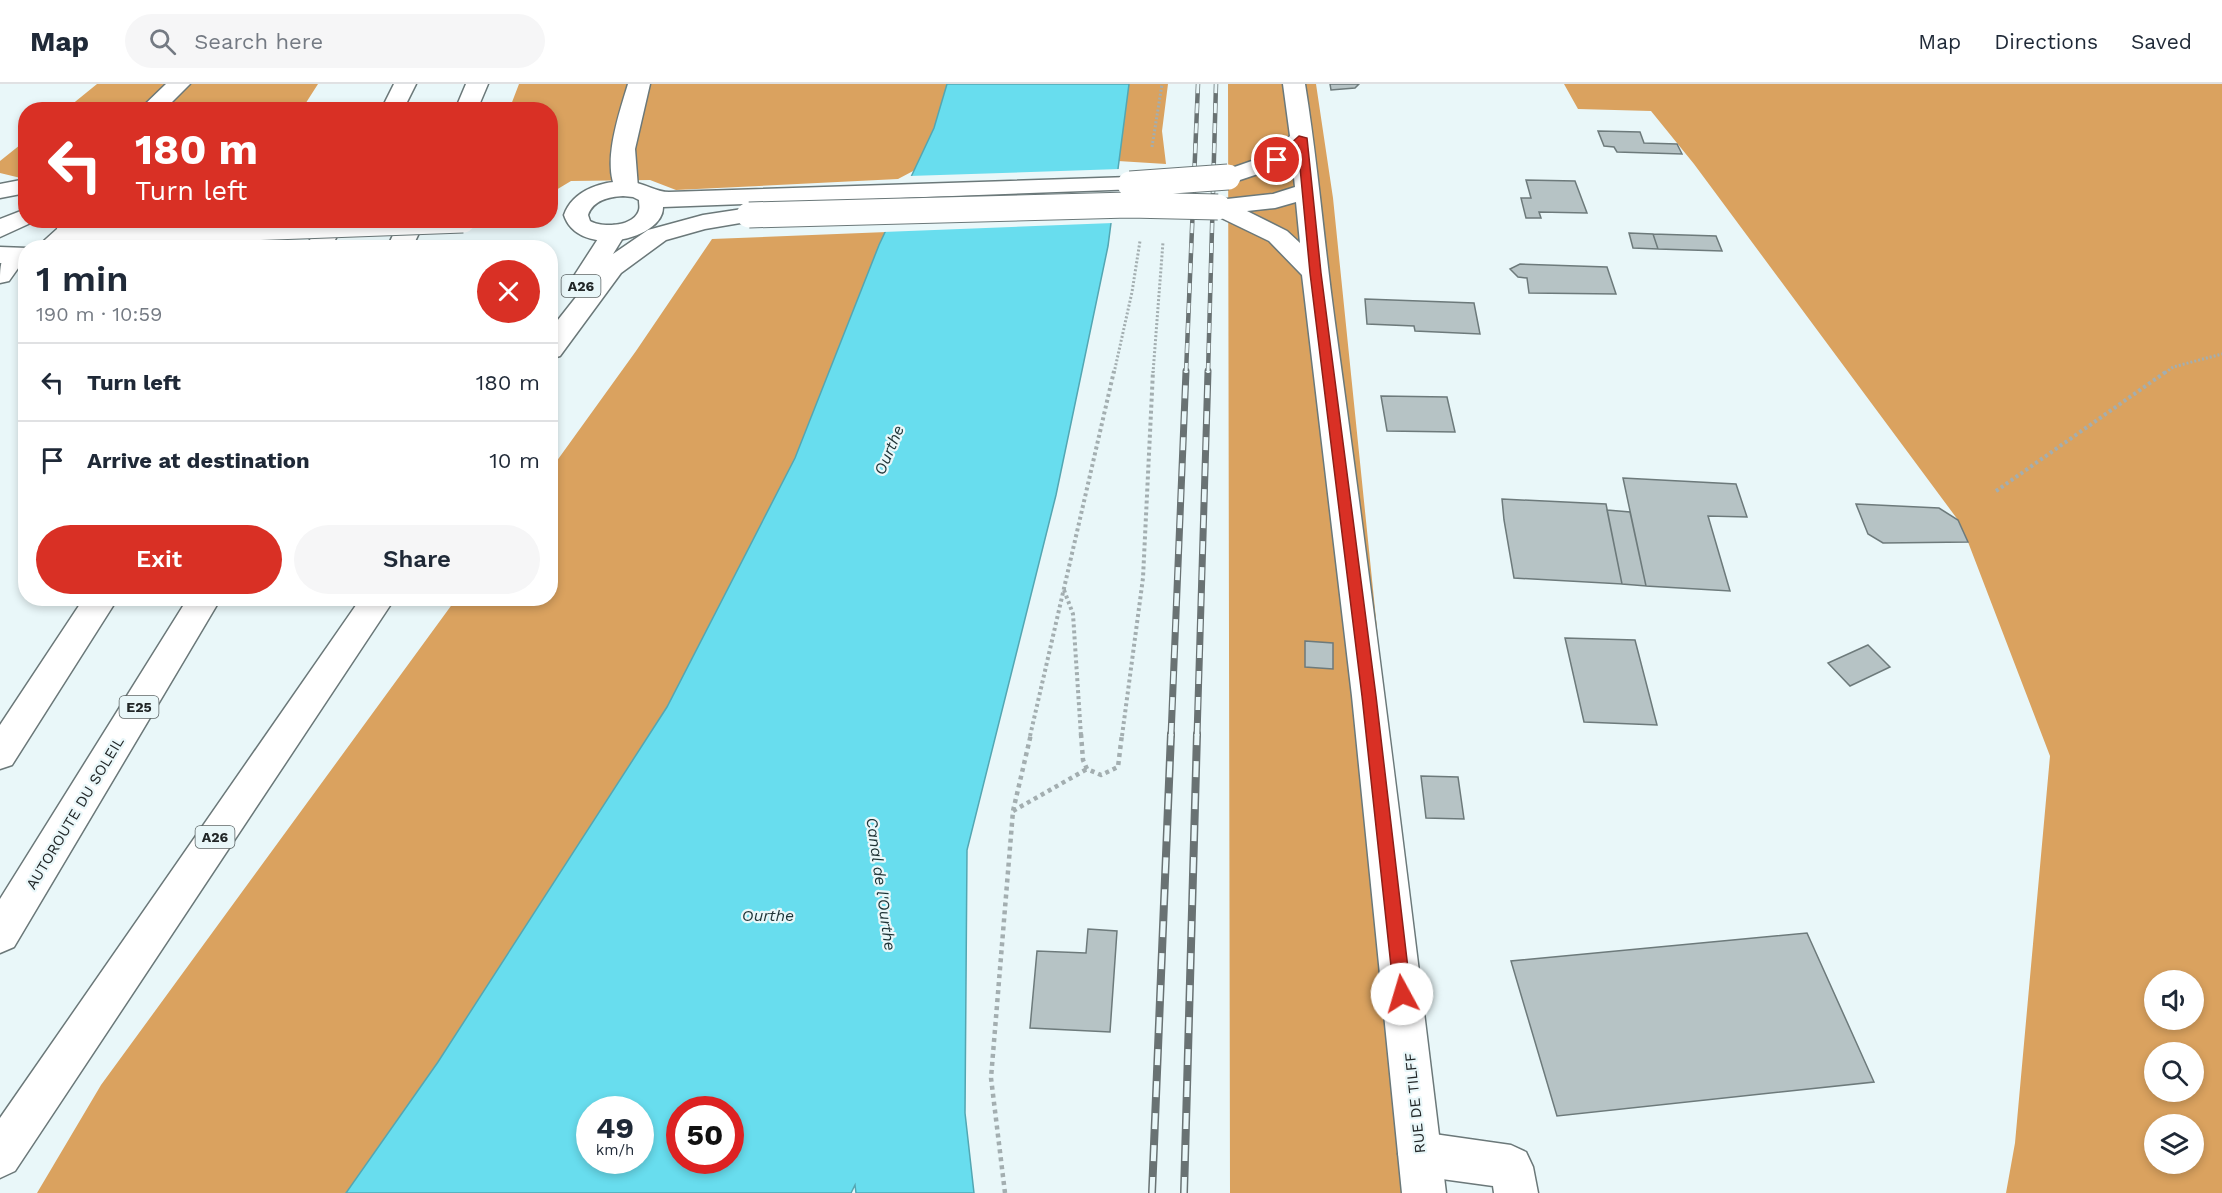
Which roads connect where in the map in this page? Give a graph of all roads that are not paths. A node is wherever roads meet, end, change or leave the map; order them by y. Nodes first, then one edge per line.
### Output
1 (179, 84) edge
2 (405, 84) edge
3 (477, 84) edge
4 (639, 84) edge
5 (1294, 84) edge
6 (159, 102) edge
7 (396, 102) edge
8 (469, 102) edge
9 (1302, 138) junction
10 (1275, 181) junction
11 (18, 187) edge
12 (626, 188) junction
13 (0, 190) edge
14 (1308, 191) junction
15 (651, 198) junction
16 (1218, 207) junction
17 (576, 214) junction
18 (558, 215) edge
19 (749, 215) junction
20 (18, 220) edge
21 (640, 224) junction
22 (68, 228) edge
23 (82, 228) edge
24 (247, 228) edge
25 (0, 229) edge
26 (614, 233) junction
27 (56, 240) edge
28 (1315, 273) junction
29 (558, 327) edge
30 (558, 339) edge
31 (97, 606) edge
32 (200, 606) edge
33 (374, 606) edge
34 (0, 754) edge
35 (0, 934) edge
36 (0, 1156) edge
37 (1422, 1173) edge
38 (1516, 1193) edge

1 - 6 main road
2 - 7 main road
3 - 8 main road
4 - 12 main road
5 - 9 main road, RUE DE TILFF
9 - 10 main road
9 - 14 main road, RUE DE TILFF
10 - 14 main road
10 - 15 main road, bridge
10 - 16 main road
11 - 13 main road
12 - 15 main road
12 - 17 main road
14 - 28 main road, RUE DE TILFF
15 - 21 main road
16 - 19 main road, bridge
16 - 28 main road
17 - 18 main road
17 - 26 main road
19 - 21 main road
19 - 30 main road
20 - 25 main road
21 - 26 main road
22 - 27 main road
23 - 24 main road, bridge
26 - 29 main road, A26
28 - 37 main road, RUE DE TILFF
31 - 34 main road
32 - 35 main road, AUTOROUTE DU SOLEIL / E25
33 - 36 main road, A26
37 - 38 main road

